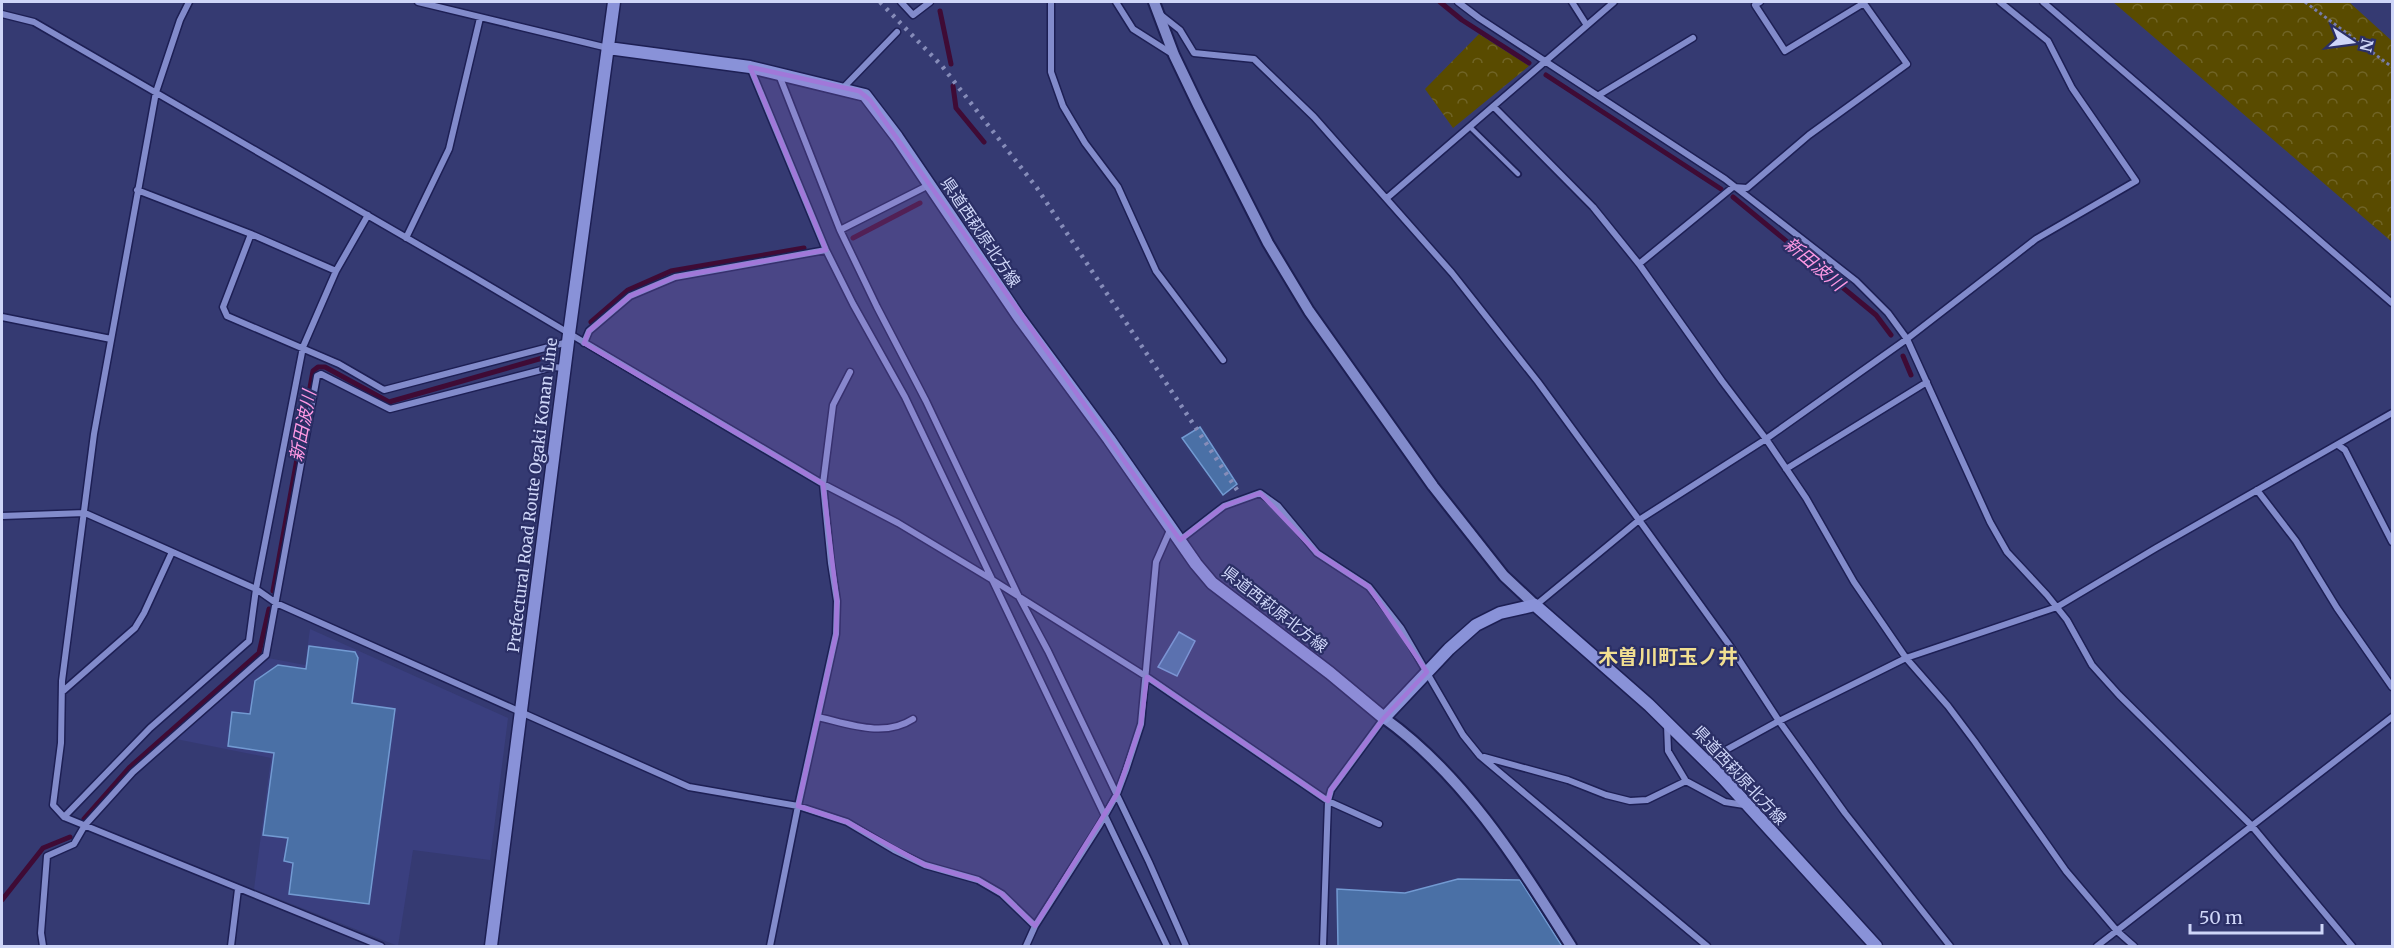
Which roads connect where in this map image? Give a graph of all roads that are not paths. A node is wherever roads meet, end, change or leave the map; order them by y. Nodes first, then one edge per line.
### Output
1 (189, 2) edge
2 (418, 2) edge
3 (614, 2) edge
4 (901, 2) edge
5 (930, 2) edge
6 (1051, 2) edge
7 (1116, 2) edge
8 (1154, 2) edge
9 (1458, 2) edge
10 (1572, 2) edge
11 (1614, 2) edge
12 (1760, 2) edge
13 (1864, 2) edge
14 (2000, 2) edge
15 (2043, 2) edge
16 (2, 14) edge
17 (1159, 14) junction
18 (480, 18) junction
19 (1586, 24) junction
20 (897, 32) dead end
21 (1693, 38) dead end
22 (608, 48) junction
23 (1174, 55) junction
24 (1547, 61) junction
25 (750, 68) junction
26 (779, 73) junction
27 (843, 88) junction
28 (156, 92) junction
29 (1599, 95) junction
30 (1494, 107) junction
31 (1470, 127) junction
32 (1518, 174) dead end
33 (929, 185) junction
34 (1733, 187) junction
35 (137, 190) junction
36 (1387, 198) junction
37 (368, 215) junction
38 (840, 230) junction
39 (252, 234) junction
40 (406, 238) junction
41 (826, 250) junction
42 (1639, 264) junction
43 (336, 271) junction
44 (2392, 303) edge
45 (2, 316) edge
46 (569, 338) junction
47 (111, 339) junction
48 (1907, 339) junction
49 (584, 343) junction
50 (303, 347) junction
51 (1223, 360) dead end
52 (565, 368) junction
53 (850, 372) dead end
54 (1927, 382) junction
55 (2392, 413) edge
56 (1766, 439) junction
57 (2338, 445) junction
58 (1786, 469) junction
59 (823, 484) junction
60 (2257, 490) junction
61 (85, 513) junction
62 (2, 516) edge
63 (1639, 520) junction
64 (1171, 528) junction
65 (1180, 540) junction
66 (2392, 542) edge
67 (172, 552) junction
68 (991, 579) junction
69 (256, 589) junction
70 (1018, 595) junction
71 (276, 603) junction
72 (1535, 605) junction
73 (2057, 608) junction
74 (1906, 658) junction
75 (1427, 672) junction
76 (1146, 677) junction
77 (2392, 687) edge
78 (62, 692) junction
79 (521, 710) junction
80 (818, 717) junction
81 (2392, 717) edge
82 (1384, 718) junction
83 (914, 719) dead end
84 (1779, 721) junction
85 (1667, 723) junction
86 (1480, 756) junction
87 (1706, 761) junction
88 (1686, 781) junction
89 (1117, 794) junction
90 (1328, 801) junction
91 (798, 806) junction
92 (1748, 806) junction
93 (1106, 815) junction
94 (64, 817) junction
95 (1379, 824) dead end
96 (85, 825) junction
97 (2251, 825) junction
98 (238, 889) junction
99 (1035, 926) junction
100 (2117, 931) junction
101 (43, 946) edge
102 (231, 946) edge
103 (381, 946) edge
104 (491, 946) edge
105 (770, 946) edge
106 (1026, 946) edge
107 (1167, 946) edge
108 (1186, 946) edge
109 (1323, 946) edge
110 (1571, 946) edge
111 (1707, 946) edge
112 (1876, 946) edge
113 (1950, 946) edge
114 (2097, 946) edge
115 (2134, 946) edge
116 (2352, 946) edge

1 - 28 street
2 - 18 street
3 - 22 main road
4 - 5 street
6 - 51 street
7 - 23 street
8 - 17 street
9 - 24 street
10 - 19 street
11 - 19 street
12 - 13 street
13 - 34 street
14 - 48 street
15 - 44 street
16 - 28 street
17 - 23 street
17 - 36 street
18 - 22 street
18 - 40 street
19 - 24 street
20 - 27 street
21 - 29 street
22 - 25 main road, 県道西萩原北方線
22 - 46 main road, Prefectural Road Route Ogaki Konan Line
23 - 72 street
24 - 29 street
24 - 30 street
25 - 26 main road, 県道西萩原北方線
25 - 41 street
26 - 27 main road, 県道西萩原北方線
26 - 38 street
27 - 33 main road, 県道西萩原北方線
28 - 35 street
28 - 37 street
29 - 34 street
30 - 31 street
30 - 42 street
31 - 32 lane
31 - 36 street
33 - 38 street
33 - 64 main road, 県道西萩原北方線
34 - 42 street
34 - 48 street
35 - 39 street
35 - 47 street
36 - 63 street
37 - 40 street
37 - 43 street
38 - 70 street
39 - 43 street
39 - 50 street
40 - 46 street
41 - 49 street
41 - 68 street
42 - 56 street
43 - 50 street
45 - 47 street
46 - 49 street
46 - 50 street
46 - 52 main road, Prefectural Road Route Ogaki Konan Line
47 - 61 street
48 - 54 street
48 - 56 street
49 - 59 street
50 - 69 street
52 - 71 street
52 - 79 main road, Prefectural Road Route Ogaki Konan Line
53 - 59 street
54 - 58 street
54 - 73 street
55 - 57 street
56 - 58 street
56 - 63 street
57 - 60 street
57 - 66 street
58 - 74 street
59 - 68 street
59 - 80 street
60 - 73 street
60 - 77 street
61 - 62 street
61 - 67 street
61 - 78 street
63 - 72 street
63 - 84 street
64 - 65 main road, 県道西萩原北方線
64 - 76 street
65 - 75 street
65 - 82 main road, 県道西萩原北方線
67 - 69 street
67 - 78 street
68 - 70 street
68 - 93 street
69 - 71 street
69 - 94 street
70 - 76 street
70 - 89 street
71 - 79 street
71 - 96 street
72 - 75 main road
72 - 85 main road, 県道西萩原北方線
73 - 74 street
73 - 97 street
74 - 84 street
74 - 100 street
75 - 82 main road
75 - 86 street
76 - 89 street
76 - 90 street
78 - 94 street
79 - 91 street
79 - 104 main road, Prefectural Road Route Ogaki Konan Line
80 - 83 street
80 - 91 street
81 - 97 street
82 - 90 street
82 - 110 street
84 - 87 street
84 - 113 street
85 - 87 main road, 県道西萩原北方線
85 - 88 street
86 - 88 street
86 - 111 street
87 - 92 main road, 県道西萩原北方線
88 - 92 street
89 - 93 street
89 - 108 street
90 - 95 street
90 - 109 street
91 - 99 street
91 - 105 street
92 - 112 main road, 県道西萩原北方線
93 - 99 street
93 - 107 street
94 - 96 street
96 - 98 street
96 - 101 street
97 - 100 street
97 - 116 street
98 - 102 street
98 - 103 street
99 - 106 street
100 - 114 street
100 - 115 street

